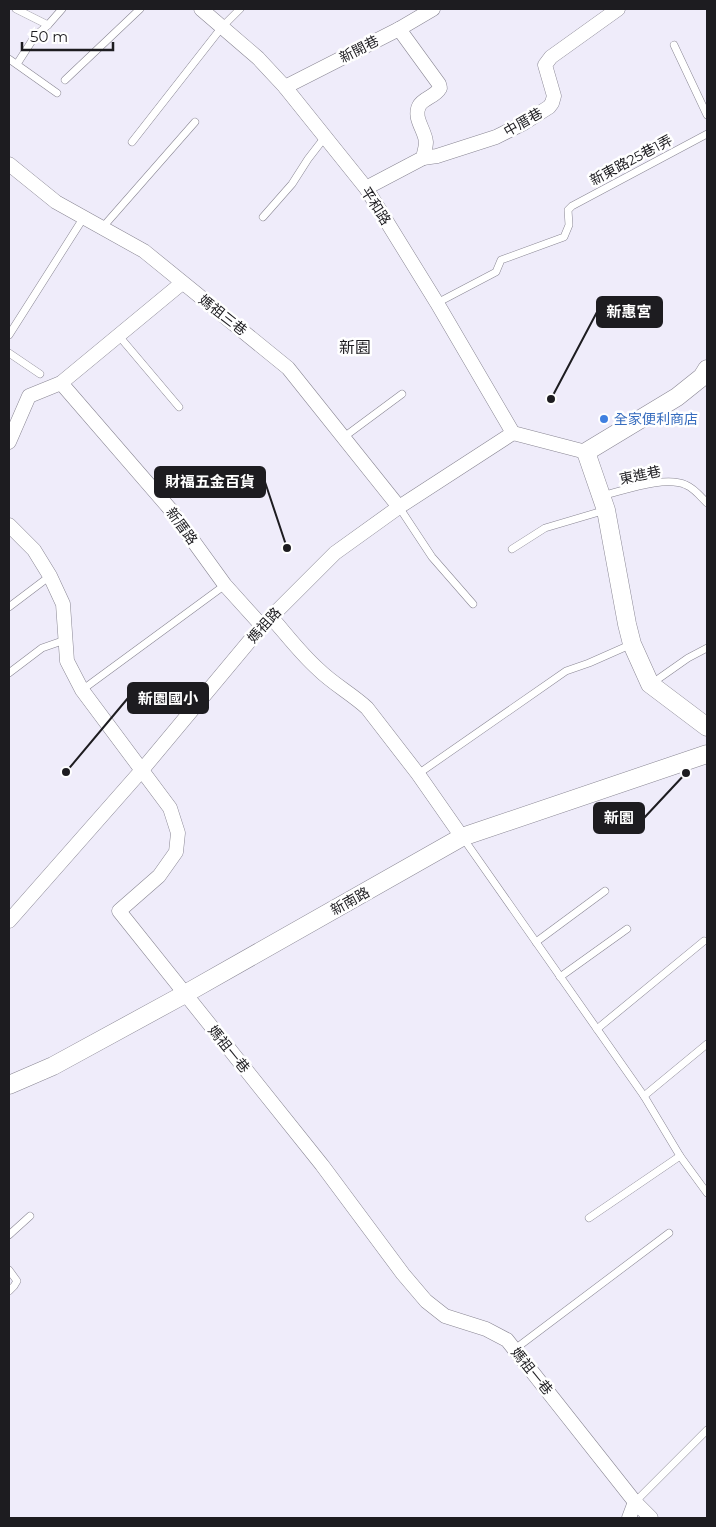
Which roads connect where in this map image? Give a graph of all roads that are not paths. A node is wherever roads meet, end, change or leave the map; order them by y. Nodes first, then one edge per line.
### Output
1 (16, 9) edge
2 (62, 9) edge
3 (140, 9) edge
4 (201, 9) edge
5 (240, 9) edge
6 (433, 9) edge
7 (618, 9) edge
8 (48, 26) junction
9 (222, 27) junction
10 (400, 29) junction
11 (674, 45) dead end
12 (9, 59) edge
13 (17, 64) junction
14 (65, 80) dead end
15 (285, 87) junction
16 (57, 93) dead end
17 (707, 115) edge
18 (195, 122) dead end
19 (707, 134) edge
20 (325, 138) junction
21 (132, 142) dead end
22 (423, 158) junction
23 (9, 164) edge
24 (366, 188) junction
25 (84, 217) junction
26 (263, 217) dead end
27 (102, 228) junction
28 (182, 283) junction
29 (436, 303) junction
30 (9, 335) edge
31 (119, 336) junction
32 (9, 353) edge
33 (707, 369) edge
34 (40, 374) dead end
35 (61, 383) junction
36 (402, 394) dead end
37 (179, 406) dead end
38 (513, 433) junction
39 (344, 437) junction
40 (9, 442) edge
41 (586, 452) junction
42 (603, 503) junction
43 (707, 503) edge
44 (399, 507) junction
45 (9, 525) edge
46 (512, 549) dead end
47 (50, 576) junction
48 (225, 585) junction
49 (473, 604) dead end
50 (9, 607) edge
51 (266, 621) junction
52 (65, 640) junction
53 (632, 644) junction
54 (707, 648) edge
55 (9, 673) edge
56 (650, 684) junction
57 (82, 690) junction
58 (707, 728) edge
59 (707, 754) edge
60 (142, 770) junction
61 (418, 774) junction
62 (462, 837) junction
63 (605, 891) dead end
64 (9, 921) edge
65 (627, 929) dead end
66 (704, 941) dead end
67 (536, 942) junction
68 (560, 977) junction
69 (185, 994) junction
70 (597, 1029) junction
71 (707, 1044) edge
72 (9, 1085) edge
73 (644, 1096) junction
74 (680, 1156) junction
75 (707, 1192) edge
76 (30, 1216) dead end
77 (590, 1218) dead end
78 (669, 1233) dead end
79 (9, 1235) edge
80 (9, 1270) edge
81 (9, 1291) edge
82 (515, 1349) junction
83 (707, 1430) edge
84 (635, 1502) junction
85 (629, 1518) edge
86 (651, 1518) edge

1 - 8 lane
2 - 8 lane
3 - 14 lane
4 - 9 street, 平和路
5 - 9 lane
6 - 10 street, 新開巷
7 - 22 street, 中厝巷
8 - 13 lane
9 - 15 street, 平和路
9 - 21 lane
10 - 15 street, 新開巷
10 - 22 street
11 - 17 lane
12 - 13 lane
13 - 16 lane
15 - 20 street, 平和路
18 - 27 lane
19 - 29 lane, 新東路25巷1弄
20 - 24 street, 平和路
20 - 26 lane
22 - 24 street, 中厝巷
23 - 25 street, 媽祖三巷
24 - 29 street, 平和路
25 - 27 street, 媽祖三巷
25 - 30 lane
27 - 28 street, 媽祖三巷
28 - 31 street
28 - 39 street, 媽祖三巷
29 - 38 street, 平和路
31 - 35 street
31 - 37 lane
32 - 34 lane
33 - 41 street
35 - 40 street
35 - 48 street, 新厝路
36 - 39 lane
38 - 41 street
38 - 44 street, 媽祖路
39 - 44 street, 媽祖三巷
41 - 42 street
42 - 43 lane, 東進巷
42 - 46 lane, 東進巷
42 - 53 street
44 - 49 lane
44 - 51 street, 媽祖路
45 - 47 street, 媽祖一巷
47 - 50 lane
47 - 52 street, 媽祖一巷
48 - 51 street, 新厝路
48 - 57 lane
51 - 60 street, 媽祖路
51 - 61 street, 新厝路
52 - 55 lane
52 - 57 street, 媽祖一巷
53 - 56 street
53 - 61 lane
54 - 56 lane
56 - 58 street
57 - 60 street, 媽祖一巷
59 - 62 street, 新南路
60 - 64 street, 媽祖路
60 - 69 street, 媽祖一巷
61 - 62 street, 新厝路
62 - 67 lane
62 - 69 street, 新南路
63 - 67 lane
65 - 68 lane
66 - 70 lane
67 - 68 lane
68 - 70 lane
69 - 72 street, 新南路
69 - 82 street, 媽祖一巷
70 - 73 lane
71 - 73 lane
73 - 74 lane
74 - 75 lane
74 - 77 lane
76 - 79 lane
78 - 82 lane
80 - 81 lane
82 - 84 street, 媽祖一巷
83 - 84 lane
84 - 85 street
84 - 86 street, 媽祖一巷

